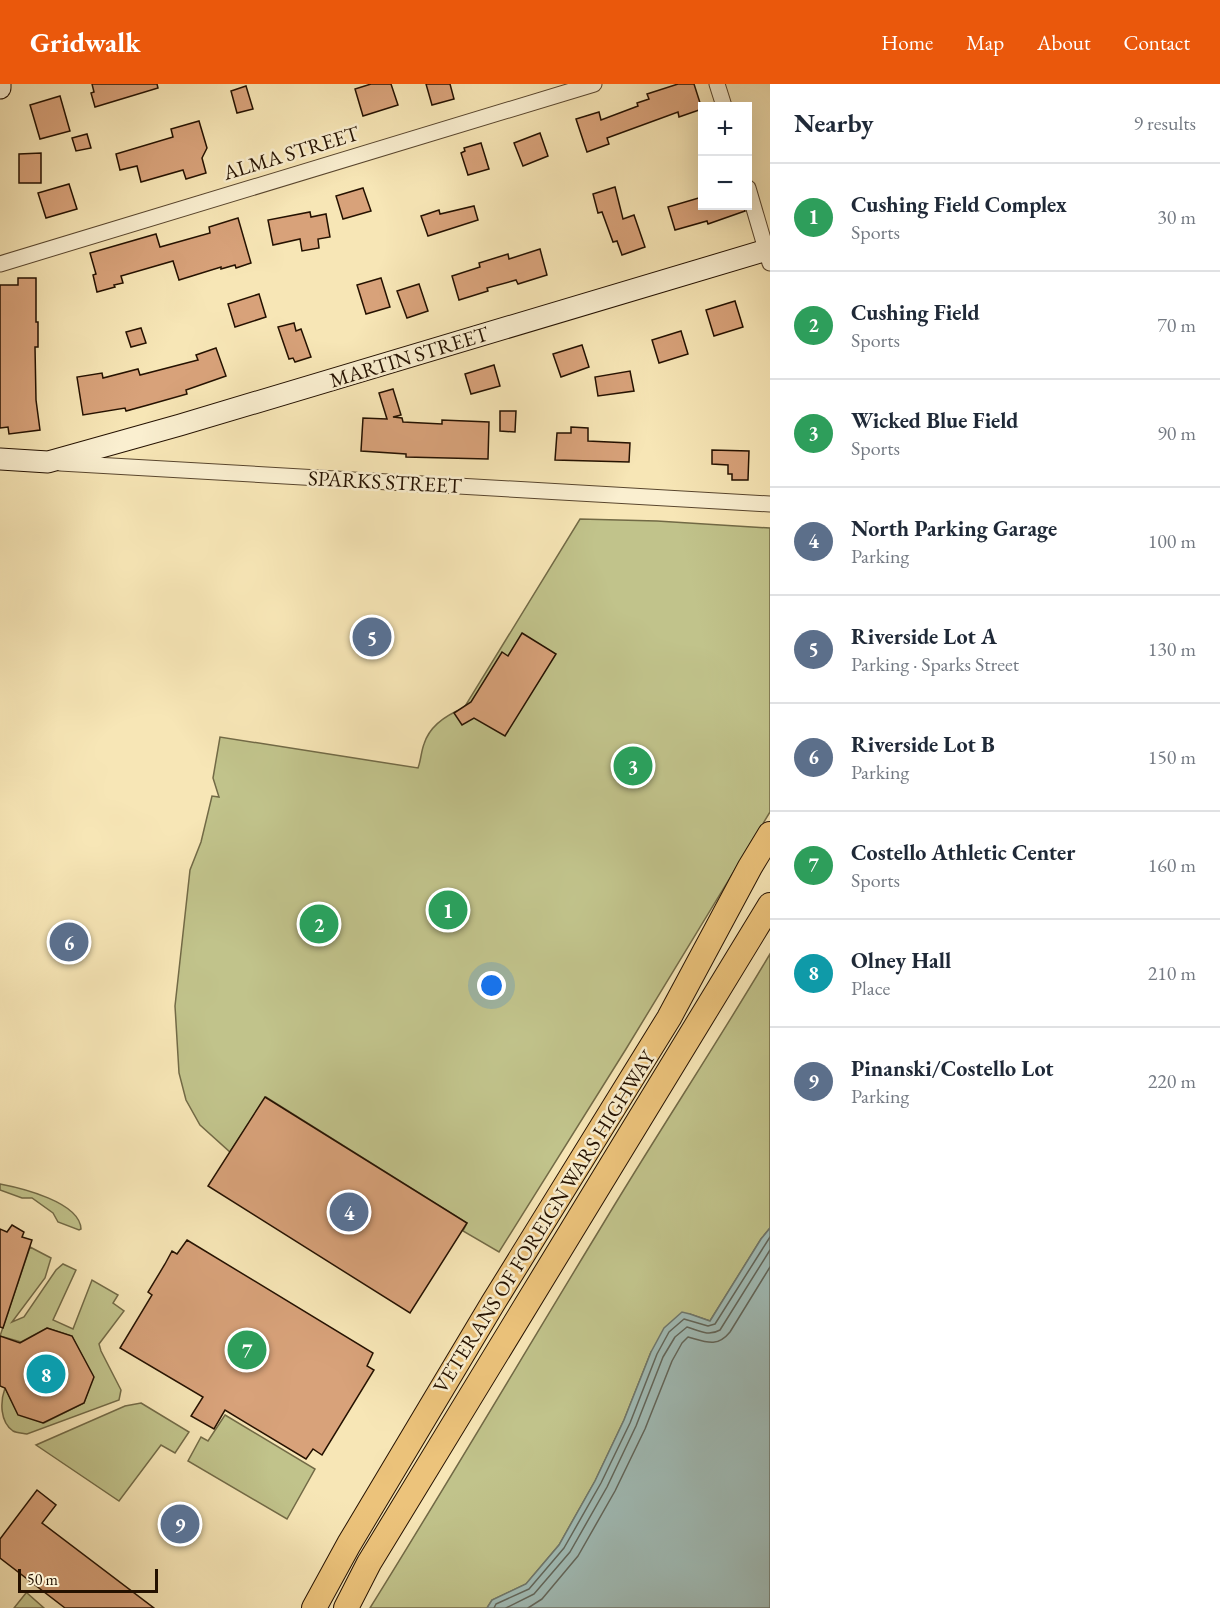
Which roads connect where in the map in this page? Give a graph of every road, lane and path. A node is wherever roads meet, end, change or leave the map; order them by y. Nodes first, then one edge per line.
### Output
1 (594, 84) edge
2 (717, 84) edge
3 (723, 102) edge
4 (752, 203) edge
5 (769, 254) edge
6 (0, 264) edge
7 (0, 459) edge
8 (48, 462) junction
9 (770, 504) edge
10 (770, 834) edge
11 (770, 905) edge
12 (314, 1608) edge
13 (346, 1608) edge

1 - 6 street, ALMA STREET
2 - 3 street
4 - 5 street
5 - 8 street, MARTIN STREET
7 - 8 street, SPARKS STREET
8 - 9 street, SPARKS STREET
10 - 12 main road, VETERANS OF FOREIGN WARS HIGHWAY
11 - 13 main road, VETERANS OF FOREIGN WARS HIGHWAY

